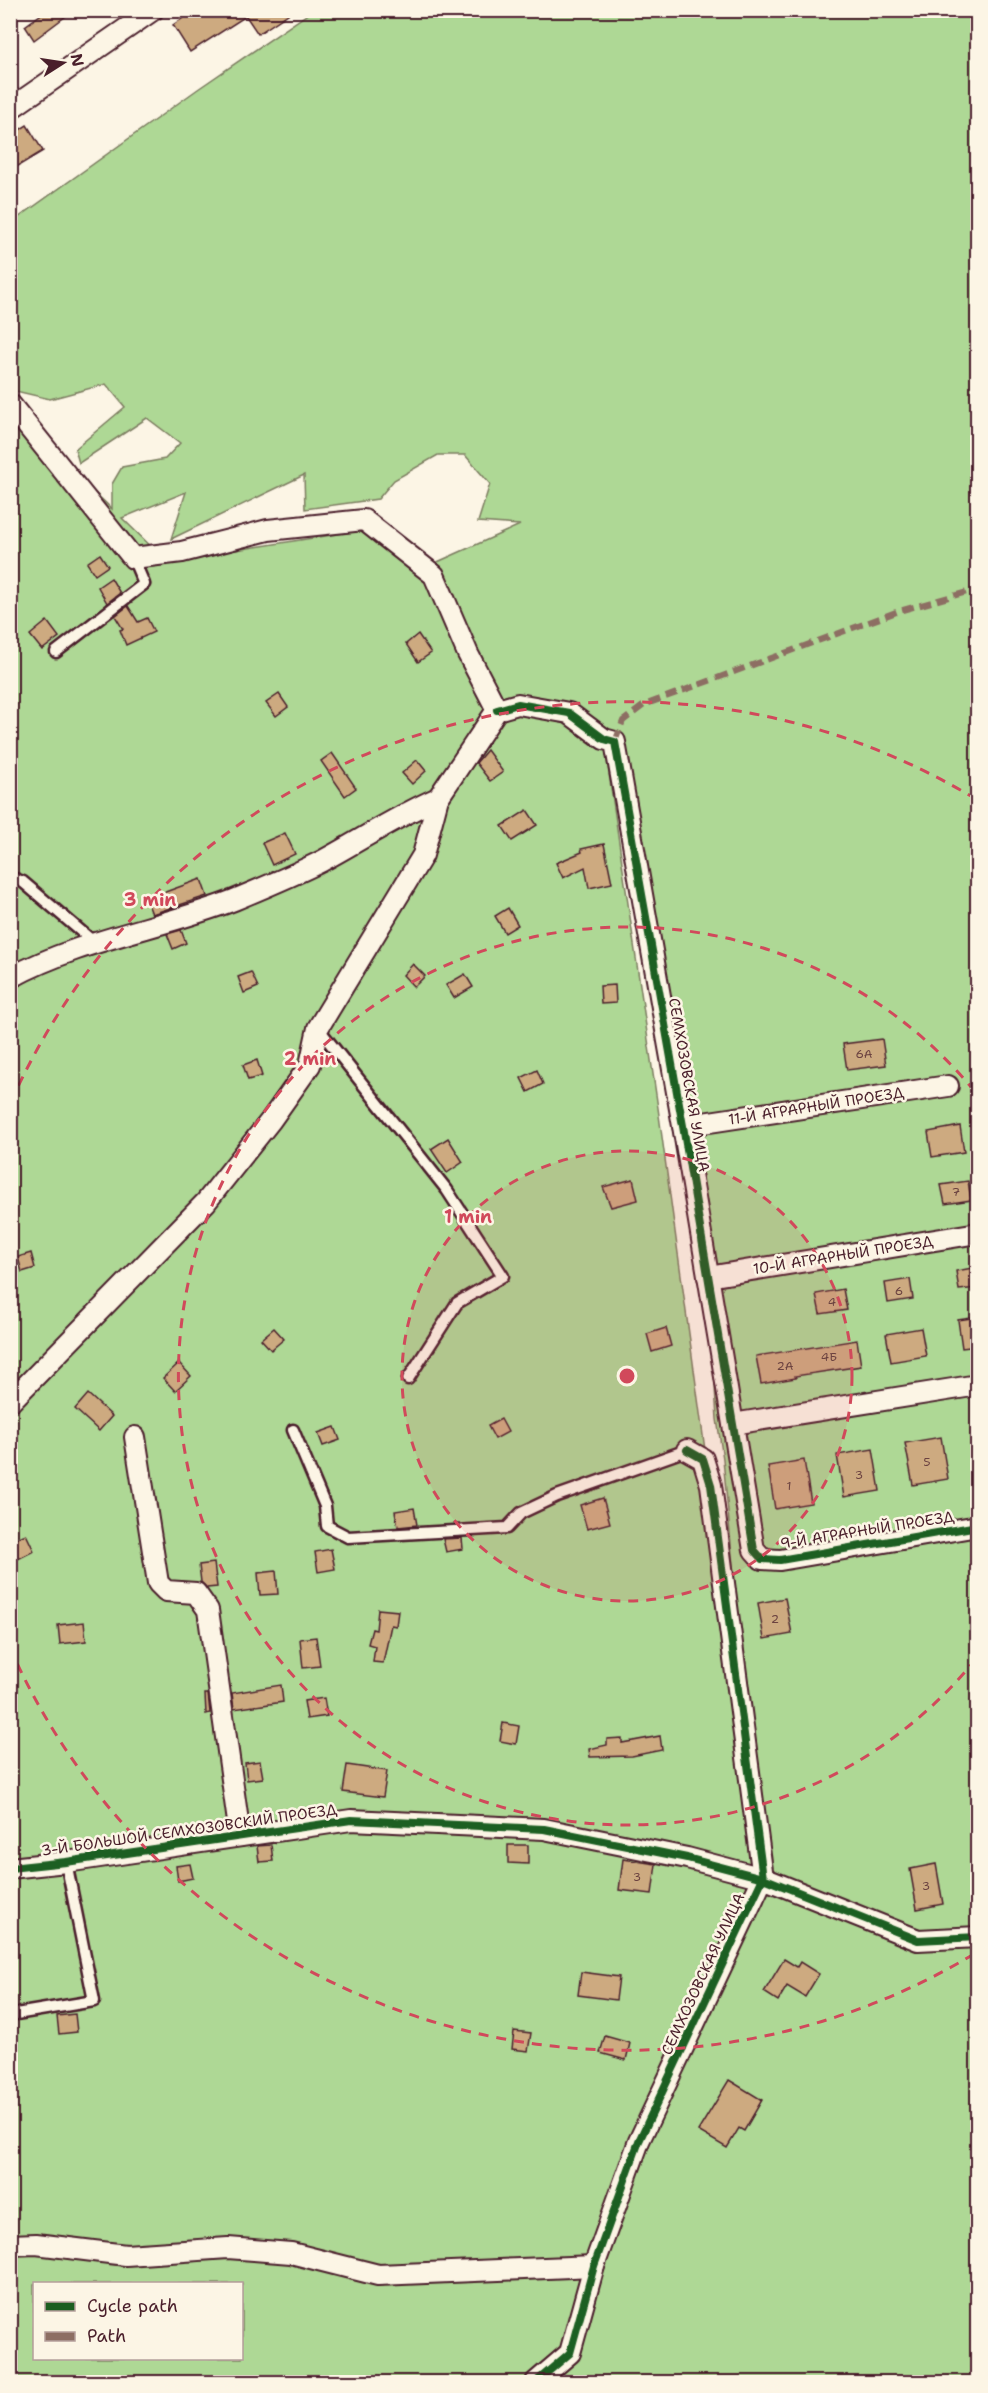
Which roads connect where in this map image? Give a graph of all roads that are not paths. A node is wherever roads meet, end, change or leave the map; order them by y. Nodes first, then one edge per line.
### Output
1 (153, 10) edge
2 (10, 109) edge
3 (11, 404) edge
4 (133, 558) junction
5 (56, 652) dead end
6 (497, 710) junction
7 (438, 798) junction
8 (10, 877) edge
9 (96, 944) junction
10 (10, 978) edge
11 (318, 1028) junction
12 (948, 1086) dead end
13 (683, 1126) junction
14 (978, 1233) edge
15 (708, 1277) junction
16 (408, 1379) dead end
17 (978, 1385) edge
18 (10, 1402) edge
19 (733, 1424) junction
20 (293, 1430) dead end
21 (135, 1437) dead end
22 (687, 1450) joint
23 (978, 1526) edge
24 (762, 1559) joint
25 (240, 1836) junction
26 (66, 1862) junction
27 (10, 1868) edge
28 (763, 1878) junction
29 (978, 1937) edge
30 (10, 2015) edge
31 (10, 2246) edge
32 (594, 2266) junction
33 (536, 2382) edge

1 - 2 street
3 - 4 street
4 - 5 lane
4 - 6 street
6 - 7 street
6 - 13 street, СЕМХОЗОВСКАЯ УЛИЦА
7 - 9 street
7 - 11 street
8 - 9 lane
9 - 10 street
11 - 16 lane
11 - 18 street
12 - 13 street, 11-Й АГРАРНЫЙ ПРОЕЗД
13 - 15 street, СЕМХОЗОВСКАЯ УЛИЦА
14 - 15 street, 10-Й АГРАРНЫЙ ПРОЕЗД
15 - 19 street, СЕМХОЗОВСКАЯ УЛИЦА
17 - 19 street
19 - 24 street, СЕМХОЗОВСКАЯ УЛИЦА
20 - 22 lane
21 - 25 street
22 - 28 street
23 - 24 street, 9-Й АГРАРНЫЙ ПРОЕЗД
25 - 26 street, 3-Й БОЛЬШОЙ СЕМХОЗОВСКИЙ ПРОЕЗД
25 - 28 street, 3-Й БОЛЬШОЙ СЕМХОЗОВСКИЙ ПРОЕЗД
26 - 27 street, 3-Й БОЛЬШОЙ СЕМХОЗОВСКИЙ ПРОЕЗД
26 - 30 lane
28 - 29 street, 3-Й БОЛЬШОЙ СЕМХОЗОВСКИЙ ПРОЕЗД
28 - 32 street, СЕМХОЗОВСКАЯ УЛИЦА
31 - 32 street
32 - 33 street, СЕМХОЗОВСКАЯ УЛИЦА

